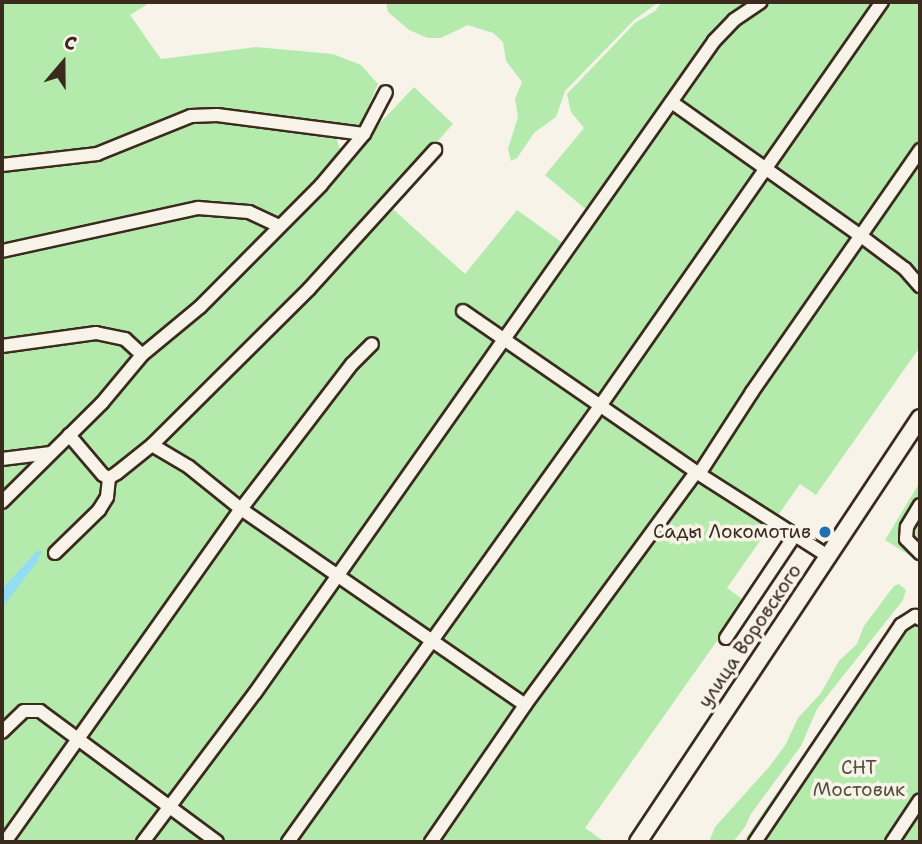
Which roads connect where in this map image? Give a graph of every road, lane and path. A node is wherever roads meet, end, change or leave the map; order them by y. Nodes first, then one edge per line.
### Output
1 (761, 2) edge
2 (882, 2) edge
3 (386, 92) dead end
4 (673, 103) junction
5 (364, 134) junction
6 (435, 150) dead end
7 (920, 150) edge
8 (2, 165) edge
9 (766, 169) junction
10 (279, 226) junction
11 (861, 236) junction
12 (2, 251) edge
13 (920, 286) edge
14 (463, 311) dead end
15 (505, 339) junction
16 (372, 344) dead end
17 (2, 346) edge
18 (142, 355) junction
19 (600, 406) junction
20 (920, 418) edge
21 (69, 435) junction
22 (152, 445) junction
23 (51, 453) junction
24 (2, 459) edge
25 (697, 473) junction
26 (109, 478) junction
27 (2, 502) edge
28 (920, 505) edge
29 (241, 509) junction
30 (794, 535) junction
31 (55, 552) dead end
32 (920, 553) edge
33 (828, 556) junction
34 (337, 576) junction
35 (920, 619) edge
36 (726, 638) dead end
37 (431, 639) junction
38 (525, 705) junction
39 (2, 732) edge
40 (78, 739) junction
41 (920, 800) edge
42 (169, 807) junction
43 (5, 842) edge
44 (143, 842) edge
45 (217, 842) edge
46 (288, 842) edge
47 (431, 842) edge
48 (638, 842) edge
49 (755, 842) edge
50 (892, 842) edge

1 - 4 lane
2 - 9 lane
3 - 5 lane
4 - 9 lane
4 - 15 lane
5 - 8 lane
5 - 10 lane
6 - 22 lane
7 - 11 lane
9 - 11 lane
9 - 19 lane
10 - 12 lane
10 - 18 lane
11 - 13 lane
11 - 25 lane
14 - 15 lane
15 - 19 lane
15 - 34 lane
16 - 29 lane
17 - 18 lane
18 - 21 lane
19 - 25 lane
19 - 37 lane
20 - 33 main road, улица Воровского
21 - 23 lane
21 - 26 lane
22 - 26 lane
22 - 29 lane
23 - 24 lane
23 - 27 lane
25 - 30 lane
25 - 38 lane
26 - 31 lane
28 - 32 lane
29 - 34 lane
29 - 40 lane
30 - 33 lane
30 - 36 lane
33 - 48 main road, улица Воровского
34 - 37 lane
34 - 42 lane
35 - 49 lane
37 - 38 lane
37 - 46 lane
38 - 47 lane
39 - 40 lane
40 - 42 lane
40 - 43 lane
41 - 50 lane
42 - 44 lane
42 - 45 lane

